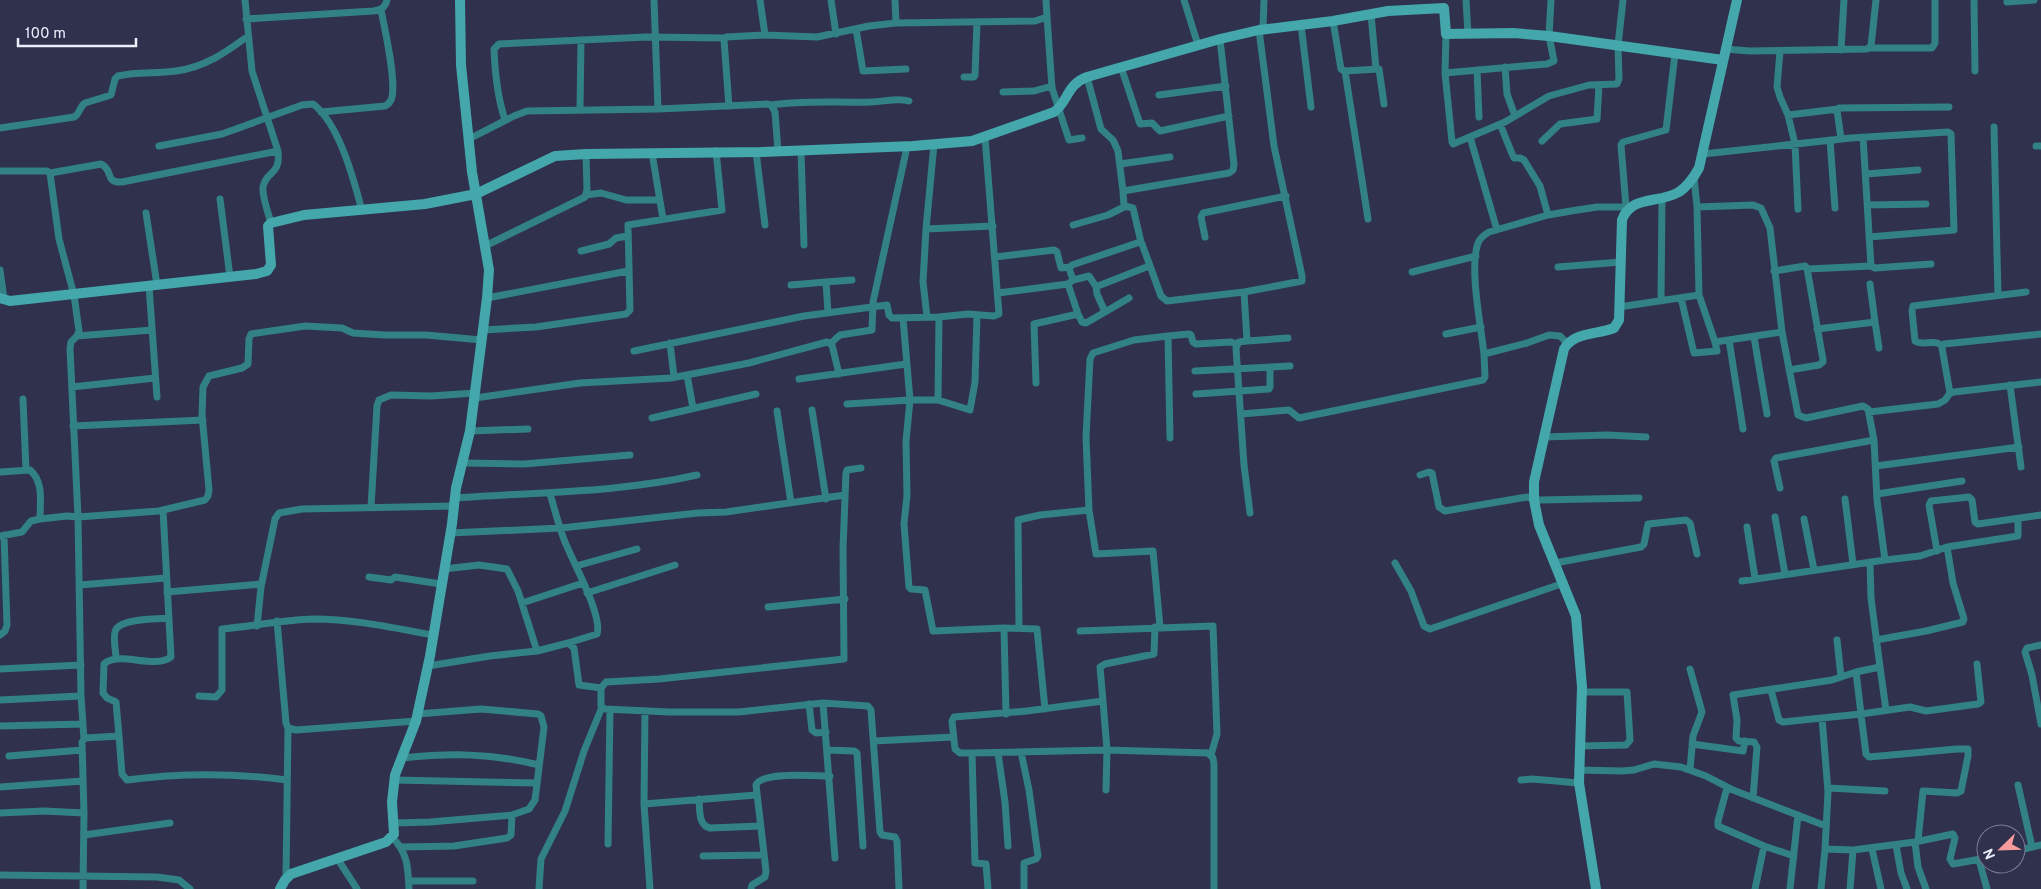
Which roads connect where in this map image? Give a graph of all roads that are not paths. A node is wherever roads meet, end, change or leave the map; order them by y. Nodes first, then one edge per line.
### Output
1 (245, 0) edge
2 (387, 0) edge
3 (460, 0) edge
4 (654, 0) edge
5 (760, 0) edge
6 (831, 0) edge
7 (894, 0) edge
8 (1046, 0) edge
9 (1184, 0) edge
10 (1264, 0) edge
11 (1466, 0) edge
12 (1551, 0) edge
13 (1623, 0) edge
14 (1737, 0) edge
15 (1844, 0) edge
16 (1876, 0) edge
17 (1935, 0) edge
18 (1974, 0) edge
19 (2034, 0) edge
20 (2007, 2) dead end
21 (381, 10) junction
22 (1371, 14) junction
23 (1047, 17) junction
24 (246, 19) junction
25 (1333, 21) junction
26 (977, 22) junction
27 (896, 23) junction
28 (1302, 25) junction
29 (856, 29) junction
30 (1261, 29) junction
31 (836, 34) junction
32 (1446, 34) junction
33 (1468, 34) junction
34 (765, 35) junction
35 (248, 36) junction
36 (1550, 36) junction
37 (654, 37) junction
38 (725, 38) junction
39 (1220, 39) junction
40 (581, 40) junction
41 (1198, 45) junction
42 (1618, 45) junction
43 (1869, 48) junction
44 (1726, 49) junction
45 (1841, 50) junction
46 (1780, 51) junction
47 (1675, 54) junction
48 (1723, 60) junction
49 (1121, 67) junction
50 (1505, 67) junction
51 (906, 69) dead end
52 (1376, 69) junction
53 (1477, 70) junction
54 (1975, 71) dead end
55 (1345, 72) junction
56 (1446, 73) junction
57 (964, 76) dead end
58 (1087, 77) junction
59 (1599, 85) junction
60 (1226, 86) junction
61 (1052, 87) junction
62 (1003, 92) dead end
63 (1159, 95) dead end
64 (910, 101) dead end
65 (1384, 104) dead end
66 (771, 105) junction
67 (729, 106) junction
68 (1058, 106) junction
69 (1949, 107) dead end
70 (1311, 108) dead end
71 (580, 109) junction
72 (658, 109) junction
73 (1838, 109) junction
74 (321, 112) junction
75 (1788, 115) junction
76 (1229, 116) junction
77 (1515, 116) junction
78 (1479, 117) dead end
79 (266, 119) junction
80 (505, 120) junction
81 (1500, 124) junction
82 (1994, 127) dead end
83 (0, 128) edge
84 (985, 137) junction
85 (1470, 137) junction
86 (1863, 137) junction
87 (1082, 138) dead end
88 (469, 139) junction
89 (1841, 139) junction
90 (1830, 140) junction
91 (1542, 141) dead end
92 (934, 144) junction
93 (1795, 144) junction
94 (160, 146) dead end
95 (907, 147) junction
96 (278, 151) junction
97 (716, 151) junction
98 (778, 151) junction
99 (801, 151) junction
100 (756, 152) junction
101 (652, 153) junction
102 (586, 154) junction
103 (1703, 154) junction
104 (1170, 157) dead end
105 (1120, 164) junction
106 (1918, 170) dead end
107 (0, 171) edge
108 (50, 173) junction
109 (1866, 174) junction
110 (1694, 177) junction
111 (1123, 191) junction
112 (476, 194) junction
113 (586, 195) junction
114 (1286, 196) junction
115 (1662, 198) junction
116 (220, 199) dead end
117 (659, 200) junction
118 (1926, 204) dead end
119 (1868, 205) junction
120 (1124, 207) junction
121 (1628, 207) junction
122 (1697, 208) junction
123 (1834, 208) dead end
124 (1798, 209) dead end
125 (362, 210) junction
126 (146, 213) dead end
127 (1548, 215) junction
128 (663, 219) junction
129 (1368, 219) dead end
130 (271, 223) junction
131 (765, 225) dead end
132 (993, 226) junction
133 (1073, 226) dead end
134 (926, 229) junction
135 (1497, 230) junction
136 (627, 236) junction
137 (1205, 236) dead end
138 (1869, 237) junction
139 (485, 242) junction
140 (1141, 242) junction
141 (804, 245) dead end
142 (581, 251) dead end
143 (1476, 256) junction
144 (995, 257) junction
145 (1621, 262) junction
146 (1931, 264) dead end
147 (1149, 266) junction
148 (1871, 266) junction
149 (1070, 267) junction
150 (1558, 267) dead end
151 (1808, 269) junction
152 (0, 270) edge
153 (628, 271) junction
154 (1774, 271) junction
155 (1412, 272) dead end
156 (230, 277) junction
157 (852, 280) dead end
158 (826, 282) junction
159 (1070, 282) junction
160 (1870, 284) dead end
161 (791, 285) dead end
162 (153, 286) junction
163 (1096, 286) junction
164 (1244, 292) junction
165 (2026, 292) dead end
166 (998, 294) junction
167 (74, 295) junction
168 (1998, 295) junction
169 (1700, 296) junction
170 (486, 298) junction
171 (1129, 298) dead end
172 (1681, 298) junction
173 (2, 299) edge
174 (1661, 301) junction
175 (872, 306) junction
176 (1619, 307) junction
177 (1105, 312) junction
178 (828, 313) junction
179 (1078, 314) junction
180 (977, 315) junction
181 (927, 317) junction
182 (939, 317) junction
183 (903, 318) junction
184 (1875, 322) junction
185 (1481, 328) junction
186 (1817, 329) junction
187 (152, 330) junction
188 (1782, 332) junction
189 (1446, 334) dead end
190 (2041, 334) edge
191 (483, 335) junction
192 (77, 336) junction
193 (1168, 336) junction
194 (1754, 336) junction
195 (1288, 338) dead end
196 (1728, 340) junction
197 (1247, 341) junction
198 (1715, 342) junction
199 (670, 343) junction
200 (831, 343) junction
201 (1567, 343) junction
202 (1237, 344) junction
203 (1942, 346) junction
204 (1879, 348) dead end
205 (634, 350) dead end
206 (1484, 354) junction
207 (906, 364) junction
208 (1290, 366) dead end
209 (1270, 368) junction
210 (1238, 370) junction
211 (1789, 370) junction
212 (1195, 371) dead end
213 (839, 374) junction
214 (687, 375) junction
215 (674, 377) junction
216 (155, 378) junction
217 (798, 379) dead end
218 (2041, 382) edge
219 (1036, 383) dead end
220 (2010, 385) junction
221 (72, 387) junction
222 (1239, 392) junction
223 (1950, 393) junction
224 (756, 394) dead end
225 (1196, 394) dead end
226 (475, 396) junction
227 (157, 397) dead end
228 (22, 399) dead end
229 (910, 400) junction
230 (938, 400) junction
231 (847, 404) dead end
232 (693, 408) junction
233 (812, 410) dead end
234 (777, 411) dead end
235 (1869, 412) junction
236 (1241, 414) junction
237 (1767, 414) dead end
238 (652, 418) dead end
239 (203, 420) junction
240 (74, 426) junction
241 (528, 429) dead end
242 (1743, 429) dead end
243 (470, 431) junction
244 (1544, 437) junction
245 (1646, 437) dead end
246 (1170, 438) dead end
247 (1874, 440) junction
248 (2018, 447) junction
249 (630, 454) dead end
250 (463, 462) junction
251 (1876, 466) junction
252 (2021, 467) dead end
253 (861, 468) dead end
254 (26, 470) junction
255 (0, 472) edge
256 (1420, 474) dead end
257 (696, 475) dead end
258 (1962, 481) dead end
259 (1780, 488) dead end
260 (550, 494) junction
261 (1877, 494) junction
262 (845, 495) junction
263 (1534, 498) junction
264 (1639, 498) dead end
265 (826, 499) junction
266 (1845, 499) dead end
267 (454, 502) junction
268 (791, 503) junction
269 (371, 507) junction
270 (163, 510) junction
271 (1089, 510) junction
272 (1250, 513) dead end
273 (2041, 515) edge
274 (78, 517) junction
275 (1775, 517) dead end
276 (2018, 518) junction
277 (40, 519) junction
278 (1804, 520) dead end
279 (1747, 527) dead end
280 (561, 528) junction
281 (450, 533) junction
282 (2, 536) edge
283 (1947, 547) junction
284 (637, 549) dead end
285 (1937, 551) junction
286 (1697, 554) dead end
287 (1884, 560) junction
288 (1870, 562) junction
289 (1395, 563) dead end
290 (1555, 563) junction
291 (1853, 564) junction
292 (675, 565) dead end
293 (576, 566) junction
294 (444, 569) junction
295 (1814, 570) junction
296 (1785, 574) junction
297 (369, 577) dead end
298 (166, 578) junction
299 (1756, 578) junction
300 (1742, 581) dead end
301 (583, 583) junction
302 (1564, 583) junction
303 (261, 584) junction
304 (441, 584) junction
305 (79, 585) junction
306 (167, 592) junction
307 (588, 593) junction
308 (845, 599) junction
309 (522, 603) junction
310 (768, 607) dead end
311 (169, 618) junction
312 (278, 621) junction
313 (257, 626) junction
314 (1157, 627) junction
315 (1004, 628) junction
316 (1019, 628) junction
317 (1080, 631) dead end
318 (0, 635) edge
319 (433, 635) junction
320 (1837, 640) dead end
321 (1876, 640) junction
322 (568, 643) junction
323 (2041, 645) edge
324 (537, 651) junction
325 (116, 659) junction
326 (0, 660) edge
327 (1977, 664) dead end
328 (81, 665) junction
329 (428, 666) junction
330 (1880, 667) junction
331 (1, 669) edge
332 (1690, 669) dead end
333 (1856, 672) junction
334 (1841, 676) junction
335 (601, 688) junction
336 (1771, 690) junction
337 (1582, 692) junction
338 (81, 696) junction
339 (199, 696) dead end
340 (0, 700) edge
341 (1103, 701) junction
342 (823, 703) junction
343 (809, 704) junction
344 (602, 707) junction
345 (1046, 708) junction
346 (610, 710) junction
347 (1886, 710) junction
348 (645, 711) junction
349 (1006, 714) junction
350 (1861, 714) junction
351 (417, 717) junction
352 (1822, 718) junction
353 (83, 724) junction
354 (2041, 724) edge
355 (0, 726) edge
356 (288, 728) junction
357 (826, 732) junction
358 (119, 736) junction
359 (954, 737) junction
360 (84, 739) junction
361 (874, 740) junction
362 (1745, 741) junction
363 (1692, 744) junction
364 (1580, 746) junction
365 (82, 750) junction
366 (828, 750) junction
367 (1107, 750) junction
368 (998, 752) junction
369 (1021, 752) junction
370 (972, 753) junction
371 (1211, 755) junction
372 (8, 756) dead end
373 (402, 758) junction
374 (539, 766) junction
375 (1578, 770) junction
376 (1690, 770) junction
377 (830, 776) junction
378 (287, 780) junction
379 (395, 780) junction
380 (1521, 780) dead end
381 (83, 781) junction
382 (537, 783) junction
383 (1579, 783) junction
384 (2018, 785) dead end
385 (0, 787) edge
386 (1728, 788) junction
387 (1828, 788) junction
388 (1106, 790) dead end
389 (1885, 791) dead end
390 (756, 795) junction
391 (1752, 798) junction
392 (699, 799) junction
393 (644, 804) junction
394 (0, 813) edge
395 (84, 813) junction
396 (512, 815) junction
397 (1798, 815) junction
398 (394, 822) junction
399 (170, 823) dead end
400 (760, 826) junction
401 (1826, 826) junction
402 (84, 835) junction
403 (392, 838) junction
404 (1917, 842) junction
405 (608, 844) dead end
406 (1896, 845) junction
407 (2041, 845) edge
408 (863, 846) dead end
409 (1008, 846) dead end
410 (1764, 846) junction
411 (402, 847) junction
412 (2032, 847) junction
413 (2026, 848) edge
414 (1825, 849) junction
415 (1872, 849) junction
416 (1853, 850) junction
417 (764, 855) junction
418 (703, 856) dead end
419 (1794, 856) junction
420 (337, 858) junction
421 (835, 858) dead end
422 (1976, 860) edge
423 (1984, 874) edge
424 (0, 875) edge
425 (83, 876) junction
426 (286, 878) junction
427 (473, 881) dead end
428 (409, 885) edge
429 (84, 889) edge
430 (190, 889) edge
431 (280, 889) edge
432 (357, 889) edge
433 (539, 889) edge
434 (650, 889) edge
435 (751, 889) edge
436 (899, 889) edge
437 (988, 889) edge
438 (1024, 889) edge
439 (1214, 889) edge
440 (1596, 889) edge
441 (1755, 889) edge
442 (1790, 889) edge
443 (1821, 889) edge
444 (1850, 889) edge
445 (1881, 889) edge
446 (1907, 889) edge
447 (1926, 889) edge
448 (1987, 889) edge

1 - 24 street
2 - 21 street
3 - 88 street
4 - 37 street
5 - 34 street
6 - 31 street
7 - 27 street
8 - 23 street
9 - 41 street
10 - 30 street
11 - 33 street
12 - 36 street
13 - 42 street
14 - 44 street
15 - 45 street
16 - 43 street
17 - 43 street
18 - 54 street
19 - 20 street
21 - 24 street
21 - 74 street
22 - 25 street
22 - 32 street
22 - 52 street
23 - 26 street
23 - 61 street
24 - 35 street
25 - 28 street
25 - 55 street
26 - 27 street
26 - 57 street
27 - 29 street
28 - 30 street
28 - 70 street
29 - 31 street
29 - 51 street
30 - 39 street
30 - 114 street
31 - 34 street
32 - 33 street
32 - 56 street
33 - 36 street
34 - 38 street
35 - 79 street
35 - 83 street
36 - 42 street
36 - 50 street
37 - 38 street
37 - 40 street
37 - 72 street
38 - 67 street
39 - 41 street
39 - 60 street
40 - 71 street
40 - 80 street
41 - 49 street
42 - 47 street
42 - 59 street
43 - 45 street
44 - 46 street
44 - 48 street
45 - 46 street
46 - 75 street
47 - 48 street
47 - 121 street
48 - 103 street
49 - 58 street
49 - 76 street
50 - 53 street
50 - 77 street
52 - 55 street
52 - 65 street
53 - 56 street
53 - 78 street
55 - 129 street
56 - 85 street
58 - 68 street
58 - 105 street
59 - 77 street
59 - 91 street
60 - 63 street
60 - 76 street
61 - 62 street
61 - 68 street
64 - 66 street
66 - 67 street
66 - 98 street
67 - 72 street
68 - 84 street
68 - 87 street
69 - 73 street
71 - 72 street
71 - 80 street
73 - 75 street
73 - 89 street
74 - 79 street
74 - 125 street
75 - 93 street
76 - 111 street
77 - 81 street
79 - 94 street
79 - 96 street
80 - 88 street
81 - 85 street
81 - 127 street
82 - 168 street
84 - 92 street
84 - 132 street
85 - 135 street
86 - 89 street
86 - 109 street
86 - 138 street
88 - 112 street
89 - 90 street
90 - 93 street
90 - 123 street
92 - 95 street
92 - 134 street
93 - 103 street
93 - 124 street
95 - 99 street
95 - 175 street
96 - 108 street
96 - 130 street
97 - 100 street
97 - 101 street
97 - 128 street
98 - 99 street
98 - 100 street
99 - 141 street
100 - 131 street
101 - 102 street
101 - 117 street
102 - 112 street
102 - 113 street
103 - 110 street
104 - 105 street
105 - 111 street
106 - 109 street
107 - 108 street
108 - 167 street
109 - 119 street
110 - 115 street
110 - 122 street
111 - 120 street
112 - 125 street
112 - 139 street
113 - 117 street
113 - 139 street
114 - 137 street
114 - 164 street
115 - 121 street
115 - 174 street
116 - 156 street
117 - 128 street
118 - 119 street
119 - 138 street
120 - 133 street
120 - 140 street
121 - 127 street
121 - 145 street
122 - 154 street
122 - 169 street
125 - 130 street
126 - 162 street
127 - 135 street
128 - 136 street
130 - 156 street
132 - 134 street
132 - 144 street
134 - 181 street
135 - 143 street
136 - 142 street
136 - 153 street
138 - 148 street
139 - 170 street
140 - 147 street
140 - 149 street
143 - 155 street
143 - 185 street
144 - 149 street
144 - 166 street
145 - 150 street
145 - 176 street
146 - 148 street
147 - 163 street
147 - 164 street
148 - 151 street
149 - 159 street
151 - 154 street
151 - 186 street
152 - 173 street
153 - 170 street
153 - 191 street
154 - 188 street
156 - 162 street
157 - 158 street
158 - 161 street
158 - 178 street
159 - 163 street
159 - 166 street
159 - 179 street
160 - 184 street
162 - 167 street
162 - 187 street
163 - 177 street
164 - 197 street
165 - 168 street
166 - 180 street
167 - 173 street
167 - 192 street
168 - 203 street
169 - 172 street
169 - 198 street
170 - 191 street
171 - 177 street
172 - 174 street
172 - 198 street
174 - 176 street
175 - 178 street
175 - 183 street
175 - 200 street
176 - 201 street
177 - 179 street
178 - 199 street
179 - 219 street
180 - 182 street
180 - 230 street
181 - 182 street
181 - 183 street
182 - 230 street
183 - 207 street
184 - 186 street
184 - 204 street
185 - 189 street
185 - 206 street
186 - 211 street
187 - 192 street
187 - 216 street
188 - 194 street
188 - 211 street
190 - 203 street
191 - 226 street
191 - 239 street
192 - 221 street
193 - 202 street
193 - 246 street
193 - 271 street
194 - 196 street
194 - 237 street
195 - 197 street
196 - 198 street
196 - 242 street
197 - 202 street
199 - 205 street
199 - 215 street
200 - 213 street
200 - 214 street
201 - 206 street
201 - 244 street
202 - 210 street
203 - 223 street
206 - 236 street
207 - 213 street
207 - 229 street
208 - 209 street
209 - 210 street
209 - 222 street
210 - 212 street
210 - 222 street
211 - 235 street
213 - 217 street
214 - 215 street
214 - 232 street
215 - 226 street
216 - 221 street
216 - 227 street
218 - 220 street
220 - 223 street
220 - 248 street
221 - 240 street
222 - 225 street
222 - 236 street
223 - 235 street
224 - 232 street
226 - 243 street
226 - 269 street
228 - 254 street
229 - 230 street
229 - 231 street
229 - 315 street
232 - 238 street
233 - 265 street
234 - 268 street
235 - 247 street
236 - 272 street
239 - 240 street
239 - 270 street
240 - 274 street
241 - 243 street
243 - 250 street
244 - 245 street
244 - 263 street
247 - 251 street
247 - 259 street
248 - 251 street
248 - 252 street
249 - 250 street
250 - 267 street
251 - 261 street
253 - 262 street
254 - 255 street
254 - 277 street
256 - 263 street
257 - 260 street
258 - 261 street
260 - 267 street
260 - 280 street
261 - 287 street
262 - 265 street
262 - 308 street
263 - 264 street
263 - 290 street
265 - 268 street
266 - 291 street
267 - 269 street
267 - 281 street
268 - 280 street
269 - 303 street
270 - 274 street
270 - 298 street
271 - 314 street
271 - 316 street
273 - 276 street
274 - 277 street
274 - 305 street
275 - 296 street
276 - 283 street
276 - 285 street
277 - 282 street
278 - 295 street
279 - 299 street
280 - 281 street
280 - 293 street
281 - 294 street
282 - 318 street
283 - 285 street
283 - 321 street
284 - 293 street
285 - 287 street
286 - 290 street
287 - 288 street
288 - 291 street
288 - 321 street
289 - 302 street
290 - 302 street
291 - 295 street
292 - 307 street
293 - 301 street
294 - 304 street
294 - 309 street
295 - 296 street
296 - 299 street
297 - 304 street
298 - 305 street
298 - 306 street
299 - 300 street
301 - 307 street
301 - 309 street
302 - 337 street
303 - 306 street
303 - 313 street
304 - 319 street
305 - 328 street
306 - 311 street
307 - 322 street
308 - 310 street
308 - 335 street
309 - 324 street
311 - 325 street
311 - 325 street
312 - 313 street
312 - 319 street
312 - 356 street
313 - 339 street
314 - 317 street
314 - 341 street
314 - 371 street
315 - 316 street
315 - 349 street
316 - 345 street
319 - 329 street
320 - 334 street
321 - 330 street
322 - 324 street
322 - 335 street
323 - 354 street
324 - 329 street
325 - 358 street
326 - 331 street
327 - 347 street
328 - 331 street
328 - 338 street
329 - 351 street
330 - 333 street
330 - 347 street
332 - 363 street
333 - 334 street
333 - 350 street
334 - 336 street
335 - 344 street
336 - 352 street
336 - 362 street
337 - 364 street
337 - 364 street
338 - 340 street
338 - 353 street
341 - 345 street
341 - 367 street
342 - 343 street
342 - 357 street
342 - 361 street
343 - 348 street
343 - 357 street
344 - 346 street
344 - 433 street
345 - 349 street
346 - 348 street
346 - 405 street
347 - 350 street
348 - 393 street
349 - 359 street
350 - 352 street
350 - 404 street
351 - 356 street
351 - 373 street
351 - 374 street
352 - 387 street
353 - 355 street
353 - 360 street
356 - 378 street
357 - 366 street
358 - 360 street
358 - 378 street
359 - 361 street
359 - 370 street
360 - 365 street
361 - 436 street
362 - 363 street
362 - 391 street
363 - 376 street
364 - 375 street
365 - 372 street
365 - 381 street
366 - 377 street
366 - 408 street
367 - 369 street
367 - 371 street
367 - 388 street
368 - 369 street
368 - 370 street
368 - 409 street
369 - 438 street
370 - 437 street
371 - 439 street
373 - 374 street
373 - 379 street
374 - 382 street
375 - 376 street
375 - 383 street
376 - 386 street
377 - 390 street
377 - 421 street
378 - 426 street
379 - 382 street
379 - 398 street
380 - 383 street
381 - 385 street
381 - 395 street
382 - 396 street
383 - 440 street
384 - 412 street
386 - 391 street
386 - 410 street
387 - 389 street
387 - 401 street
390 - 392 street
390 - 400 street
391 - 397 street
392 - 393 street
392 - 400 street
393 - 434 street
394 - 395 street
395 - 402 street
396 - 398 street
396 - 411 street
397 - 401 street
397 - 419 street
398 - 403 street
399 - 402 street
400 - 417 street
401 - 414 street
402 - 425 street
403 - 411 street
403 - 420 street
404 - 406 street
404 - 422 street
404 - 447 street
406 - 415 street
406 - 446 street
407 - 412 street
410 - 419 street
410 - 441 street
411 - 428 street
412 - 413 street
414 - 416 street
414 - 443 street
415 - 416 street
415 - 445 street
416 - 444 street
417 - 418 street
417 - 435 street
419 - 442 street
420 - 426 street
420 - 432 street
423 - 448 street
424 - 425 street
425 - 429 street
425 - 430 street
426 - 431 street
427 - 428 street

